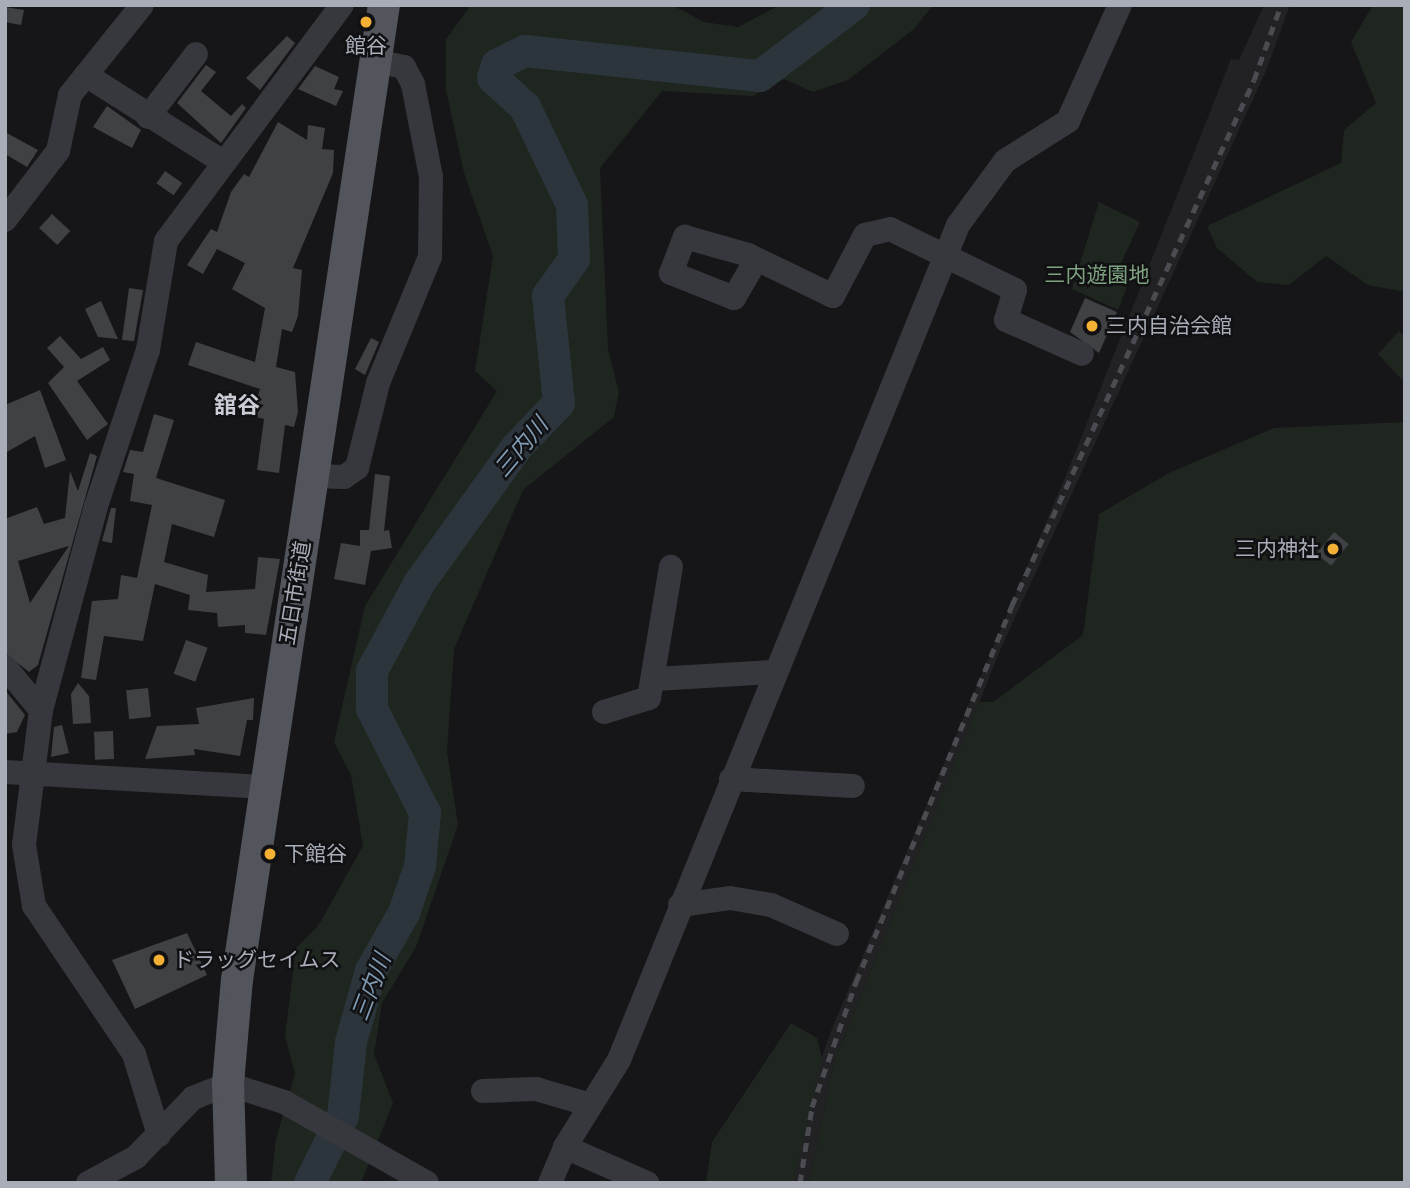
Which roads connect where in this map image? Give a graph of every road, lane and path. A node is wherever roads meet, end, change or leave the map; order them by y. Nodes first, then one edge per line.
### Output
1 (142, 5) edge
2 (342, 5) edge
3 (384, 5) edge
4 (1120, 5) edge
5 (196, 54) dead end
6 (376, 61) junction
7 (86, 75) junction
8 (148, 117) junction
9 (223, 162) junction
10 (5, 220) edge
11 (944, 257) junction
12 (756, 260) dead end
13 (1082, 354) dead end
14 (313, 476) junction
15 (671, 567) dead end
16 (5, 667) edge
17 (775, 672) junction
18 (655, 679) junction
19 (41, 710) junction
20 (604, 712) dead end
21 (5, 772) edge
22 (34, 774) junction
23 (731, 779) junction
24 (853, 786) dead end
25 (266, 787) junction
26 (680, 905) junction
27 (837, 933) dead end
28 (228, 1084) junction
29 (483, 1091) dead end
30 (591, 1105) junction
31 (159, 1135) junction
32 (565, 1147) junction
33 (88, 1183) edge
34 (231, 1183) edge
35 (427, 1183) edge
36 (550, 1183) edge
37 (647, 1183) edge

1 - 7 street
2 - 9 street
3 - 6 main road, 五日市街道
4 - 11 street
5 - 8 street
6 - 14 main road, 五日市街道
6 - 14 street
7 - 8 street
7 - 10 street
8 - 9 street
9 - 19 street
11 - 12 street
11 - 13 street
11 - 17 street
14 - 25 main road, 五日市街道
15 - 18 street
16 - 19 street
17 - 18 street
17 - 23 street
18 - 20 street
19 - 22 street
21 - 22 street
22 - 25 street
22 - 31 street
23 - 24 street
23 - 26 street
25 - 28 main road, 五日市街道
26 - 27 street
26 - 30 street
28 - 31 street
28 - 34 main road, 五日市街道
28 - 35 street
29 - 30 street
30 - 32 street
31 - 33 street
32 - 36 street
32 - 37 street

